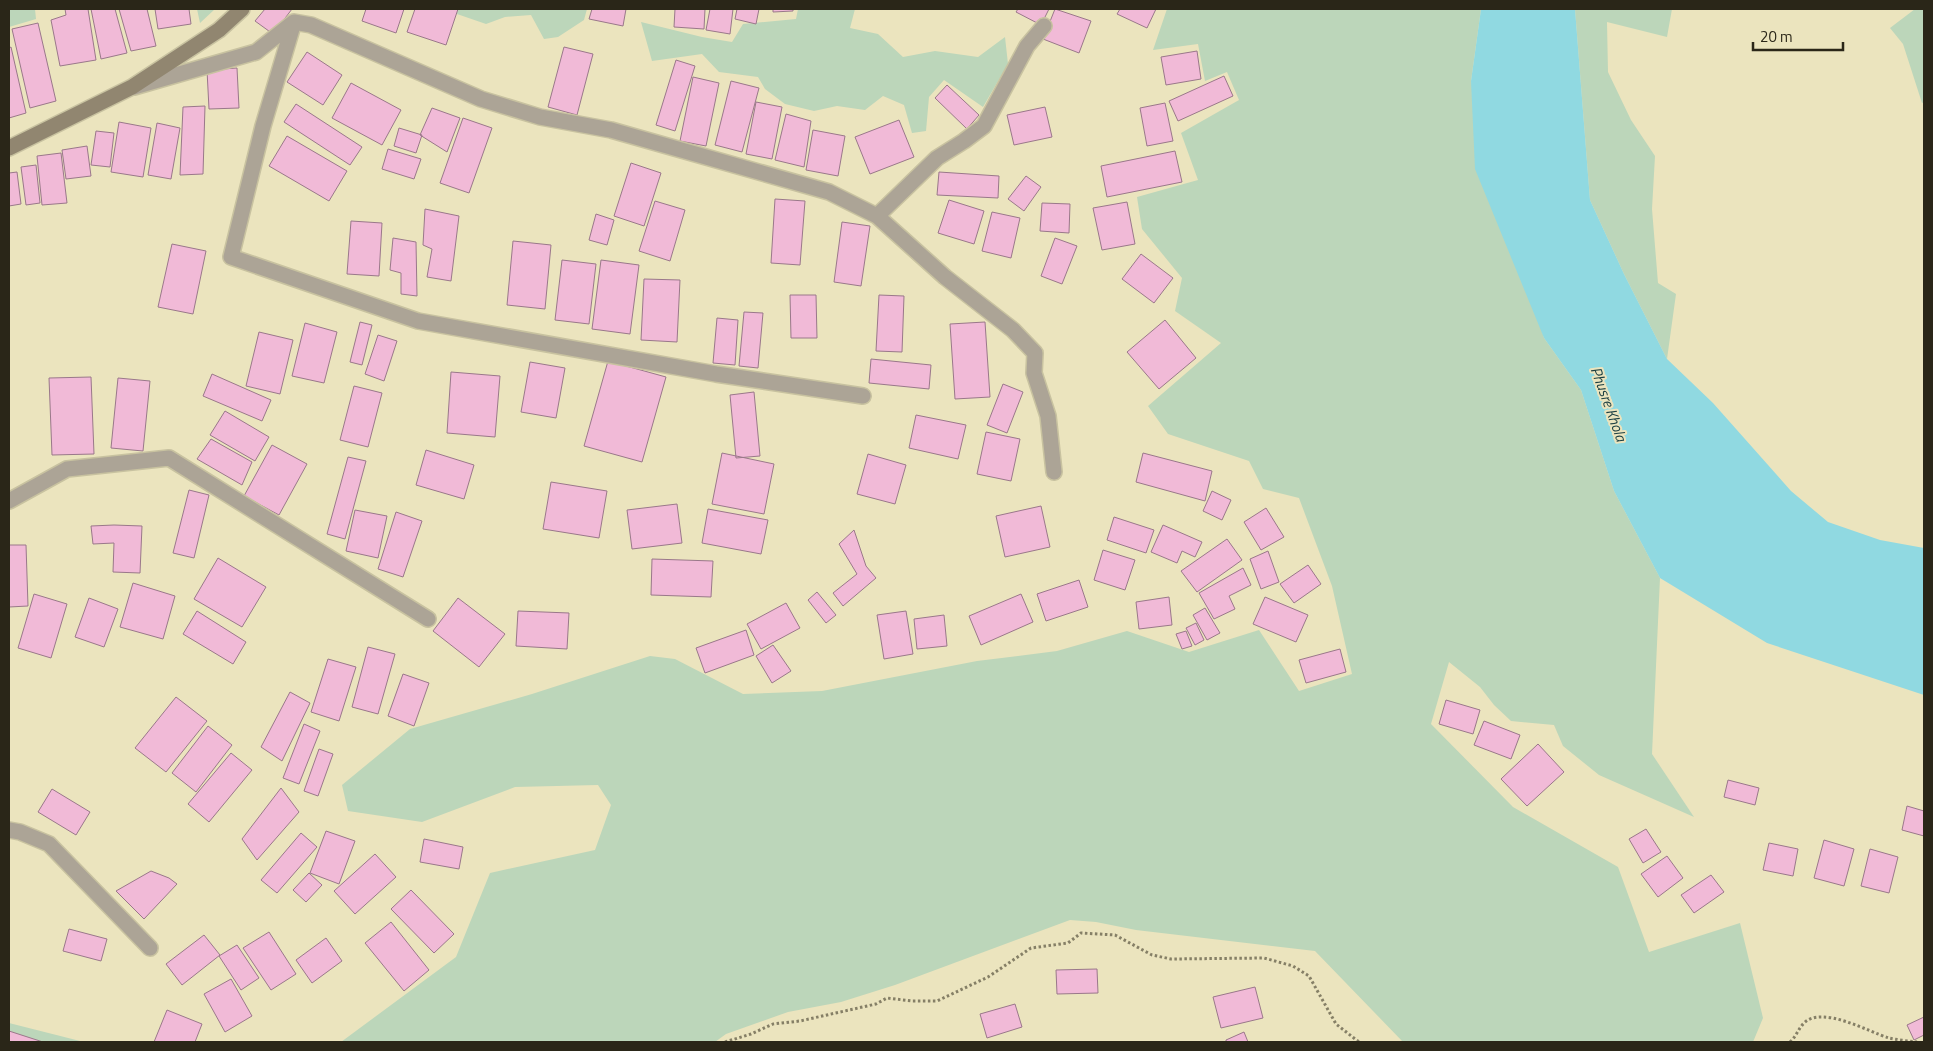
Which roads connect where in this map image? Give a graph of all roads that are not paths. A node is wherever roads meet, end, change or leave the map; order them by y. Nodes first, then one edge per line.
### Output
1 (242, 9) edge
2 (294, 22) junction
3 (1044, 26) dead end
4 (132, 87) junction
5 (9, 148) edge
6 (877, 216) junction
7 (863, 396) dead end
8 (1054, 472) dead end
9 (9, 501) edge
10 (428, 618) dead end
11 (9, 830) edge
12 (150, 948) dead end

1 - 4 main road
2 - 4 street
2 - 6 street
2 - 7 street
3 - 6 street
4 - 5 main road
6 - 8 street
9 - 10 street
11 - 12 street

